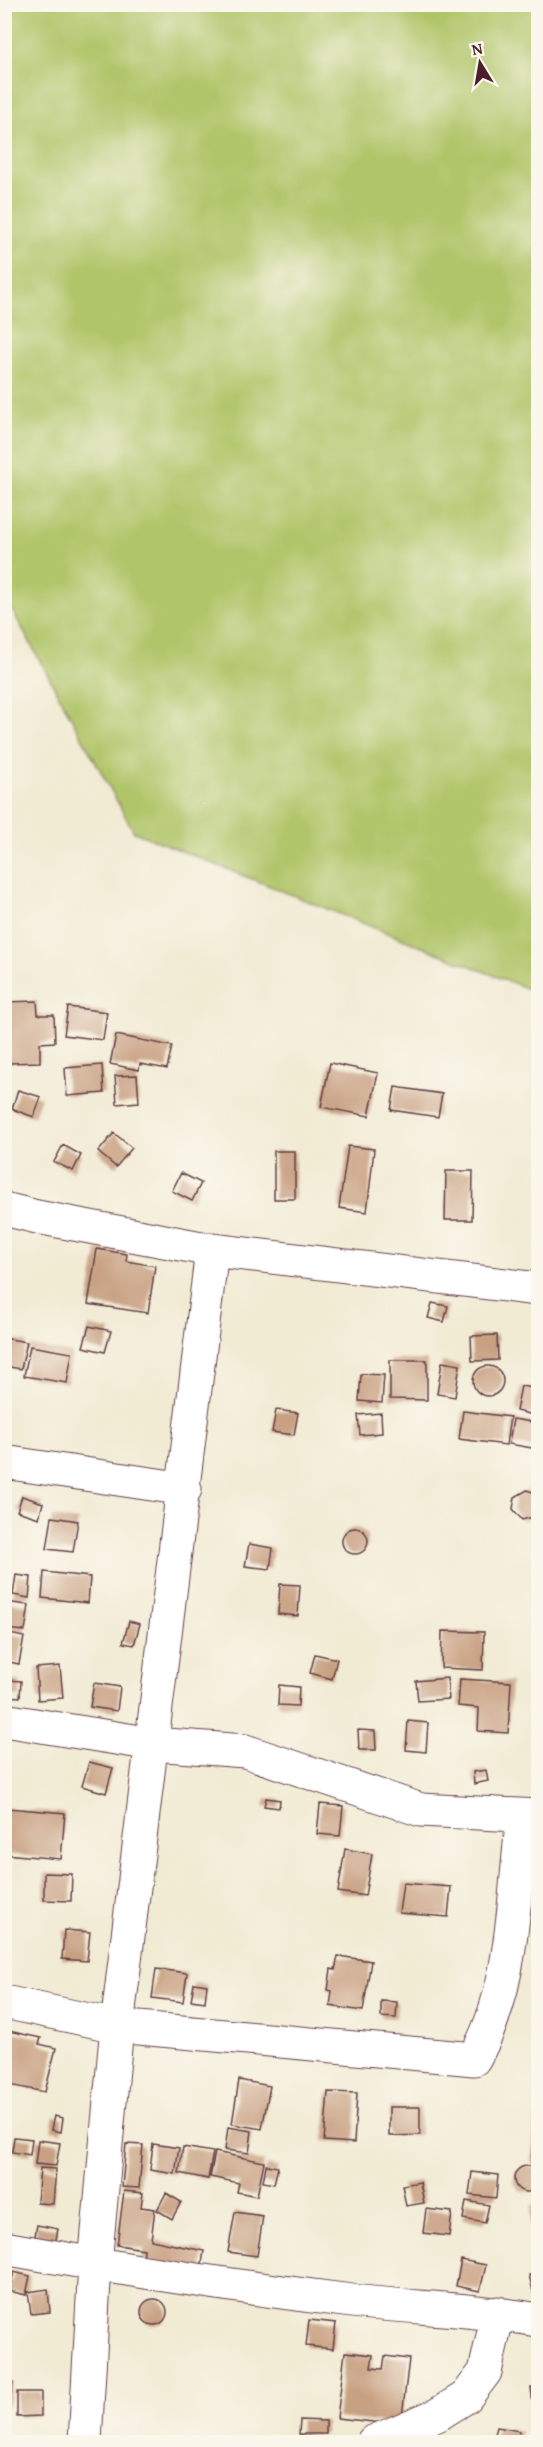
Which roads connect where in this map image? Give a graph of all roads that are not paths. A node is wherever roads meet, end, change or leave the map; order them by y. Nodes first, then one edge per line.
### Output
1 (4, 1209) edge
2 (212, 1250) junction
3 (538, 1289) edge
4 (4, 1462) edge
5 (185, 1489) junction
6 (4, 1720) edge
7 (153, 1744) junction
8 (531, 1816) edge
9 (4, 2002) edge
10 (117, 2026) junction
11 (4, 2248) edge
12 (95, 2264) junction
13 (498, 2313) junction
14 (538, 2320) edge
15 (85, 2442) edge
16 (373, 2442) edge

1 - 2 street
2 - 3 street
2 - 5 street
4 - 5 street
5 - 7 street
6 - 7 street
7 - 8 street
7 - 10 street
8 - 10 street
9 - 10 street
10 - 12 street
11 - 12 street
12 - 13 street
12 - 15 street
13 - 14 street
13 - 16 street

